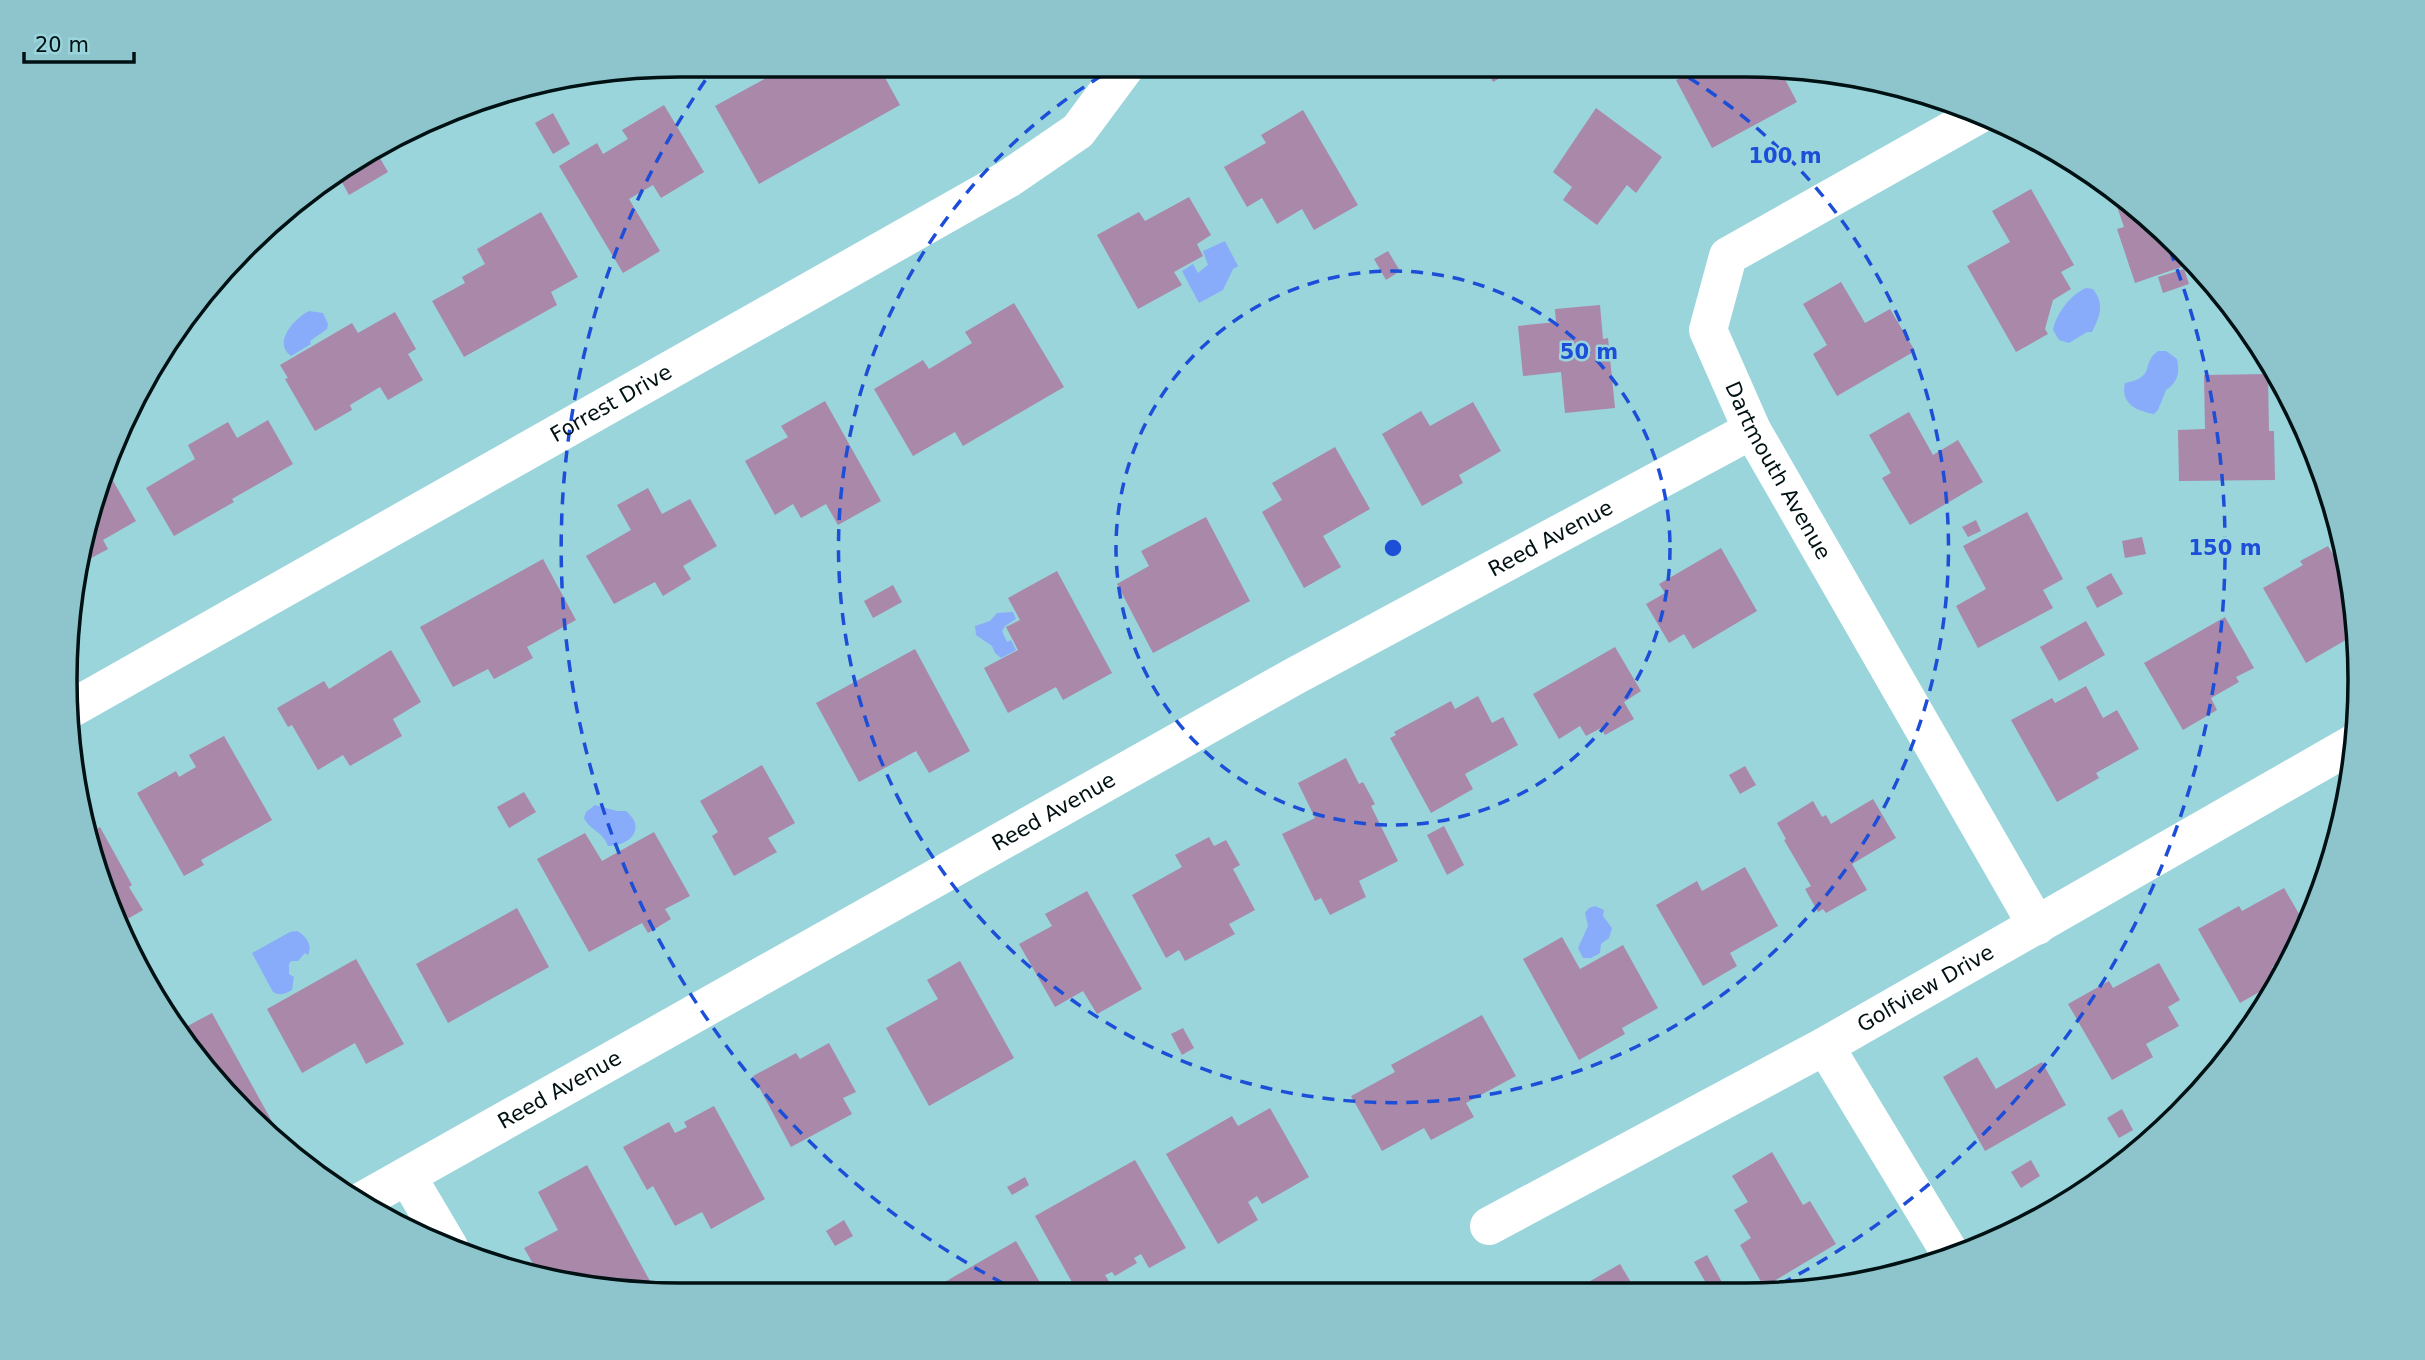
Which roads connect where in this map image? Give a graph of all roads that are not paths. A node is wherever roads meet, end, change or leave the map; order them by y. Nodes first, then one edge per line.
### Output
1 (1118, 77) edge
2 (1969, 120) edge
3 (1752, 429) junction
4 (78, 705) edge
5 (2344, 749) edge
6 (2036, 926) junction
7 (1825, 1046) junction
8 (407, 1176) junction
9 (370, 1197) edge
10 (1489, 1226) dead end
11 (441, 1233) edge
12 (1947, 1248) edge

1 - 4 street, Forrest Drive
2 - 3 street, Dartmouth Avenue
3 - 6 street, Dartmouth Avenue
3 - 8 street, Reed Avenue
5 - 6 street, Golfview Drive
6 - 7 street, Golfview Drive
7 - 10 street, Golfview Drive
7 - 12 street
8 - 9 street, Reed Avenue
8 - 11 street

